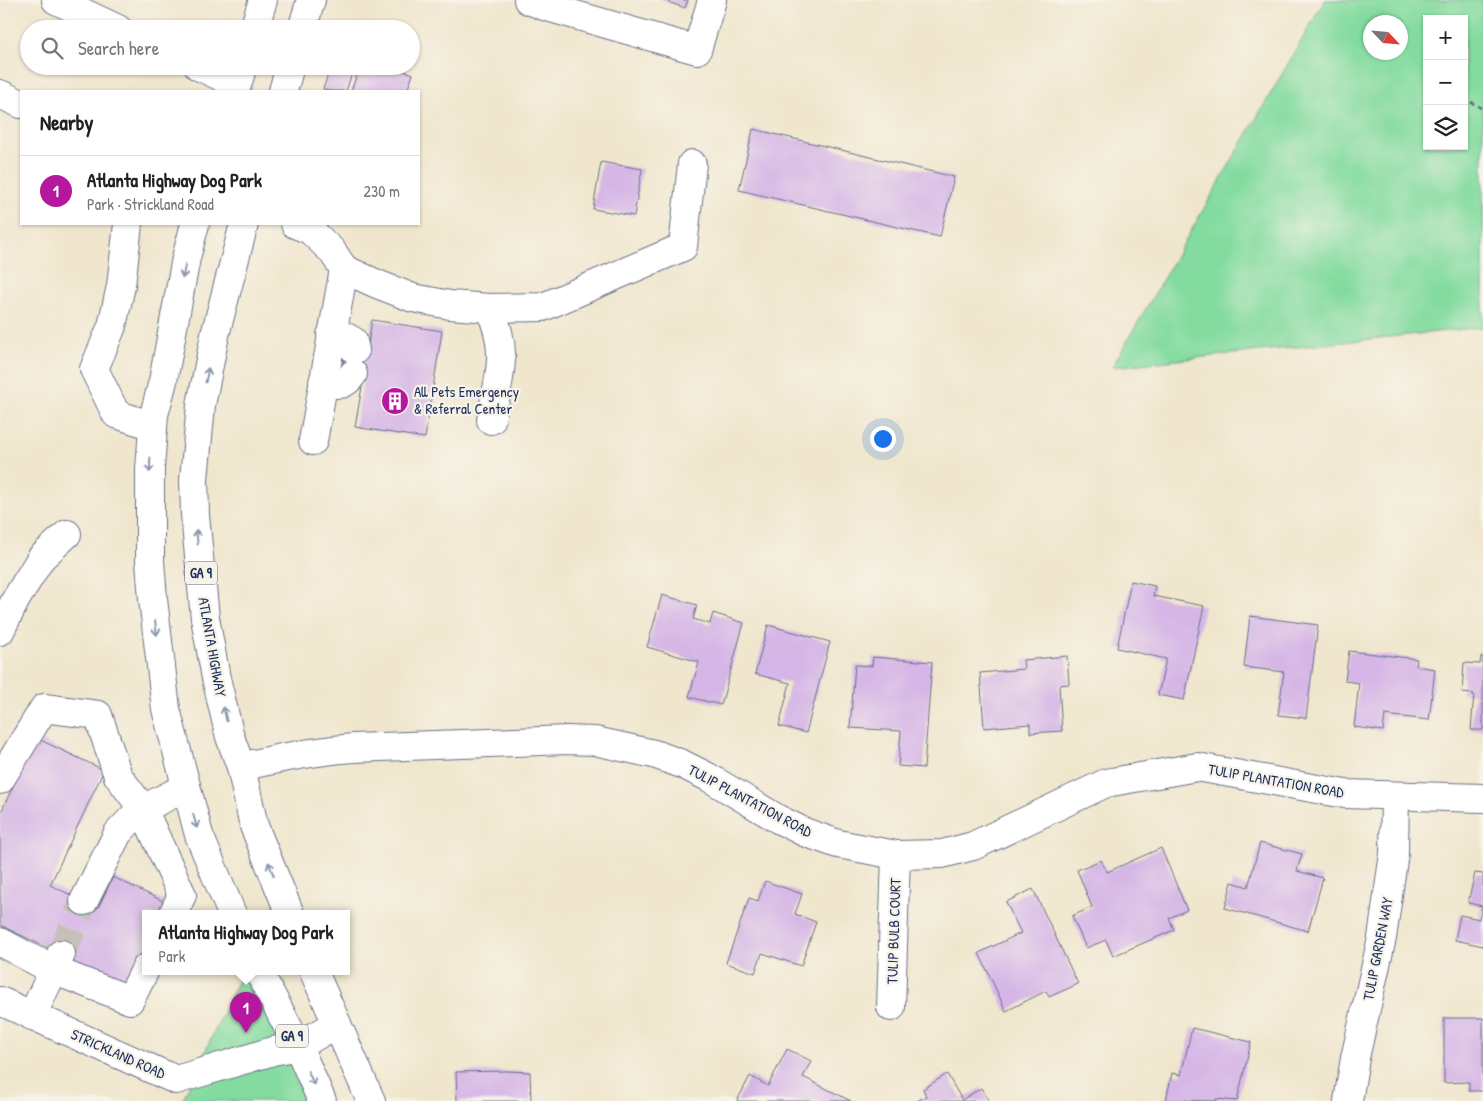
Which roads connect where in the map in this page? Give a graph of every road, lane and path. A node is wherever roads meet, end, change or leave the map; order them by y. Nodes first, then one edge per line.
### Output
1 (56, 0) edge
2 (263, 0) edge
3 (311, 0) edge
4 (528, 0) edge
5 (712, 0) edge
6 (99, 20) edge
7 (257, 20) edge
8 (305, 20) edge
9 (222, 75) edge
10 (287, 75) edge
11 (238, 81) edge
12 (282, 90) edge
13 (0, 94) edge
14 (1468, 100) edge
15 (20, 104) edge
16 (1483, 109) edge
17 (692, 164) dead end
18 (128, 225) edge
19 (194, 225) edge
20 (244, 225) edge
21 (298, 225) edge
22 (344, 269) junction
23 (489, 308) junction
24 (331, 335) junction
25 (323, 382) junction
26 (491, 420) dead end
27 (153, 426) junction
28 (313, 441) dead end
29 (67, 534) dead end
30 (0, 631) edge
31 (241, 767) junction
32 (0, 780) edge
33 (186, 788) junction
34 (1395, 796) junction
35 (1483, 798) edge
36 (143, 809) junction
37 (896, 855) junction
38 (84, 901) tunnel mouth
39 (174, 910) edge
40 (230, 910) edge
41 (288, 910) edge
42 (0, 942) edge
43 (57, 962) junction
44 (142, 975) edge
45 (261, 975) edge
46 (315, 975) edge
47 (0, 1001) edge
48 (891, 1007) dead end
49 (32, 1016) junction
50 (337, 1024) junction
51 (298, 1046) junction
52 (322, 1101) edge
53 (371, 1101) edge
54 (1348, 1101) edge

1 - 6 street
2 - 7 street
3 - 8 street
4 - 5 street
9 - 11 street
10 - 12 street
13 - 15 street
14 - 16 path
17 - 23 street
18 - 27 street
19 -> 27 street
31 -> 20 street, ATLANTA HIGHWAY / GA 9
21 - 22 street
22 - 23 street
22 - 24 street
23 - 26 street
24 - 25 street
24 - 25 street
25 - 28 street
27 -> 33 street
29 - 30 street
31 - 37 street, TULIP PLANTATION ROAD
41 -> 31 street, ATLANTA HIGHWAY / GA 9
32 - 36 street
33 - 36 street
33 -> 40 street
34 - 35 street, TULIP PLANTATION ROAD
34 - 37 street, TULIP PLANTATION ROAD
34 - 54 street, TULIP GARDEN WAY
36 - 38 street
36 - 39 street
37 - 48 street, TULIP BULB COURT
42 - 43 street
43 - 44 street
43 - 49 street
45 - 51 street, GA 9
46 - 50 street
47 - 49 street, STRICKLAND ROAD
49 - 51 street, STRICKLAND ROAD
50 - 51 street, STRICKLAND ROAD
50 - 53 street
51 -> 52 street, GA 9

